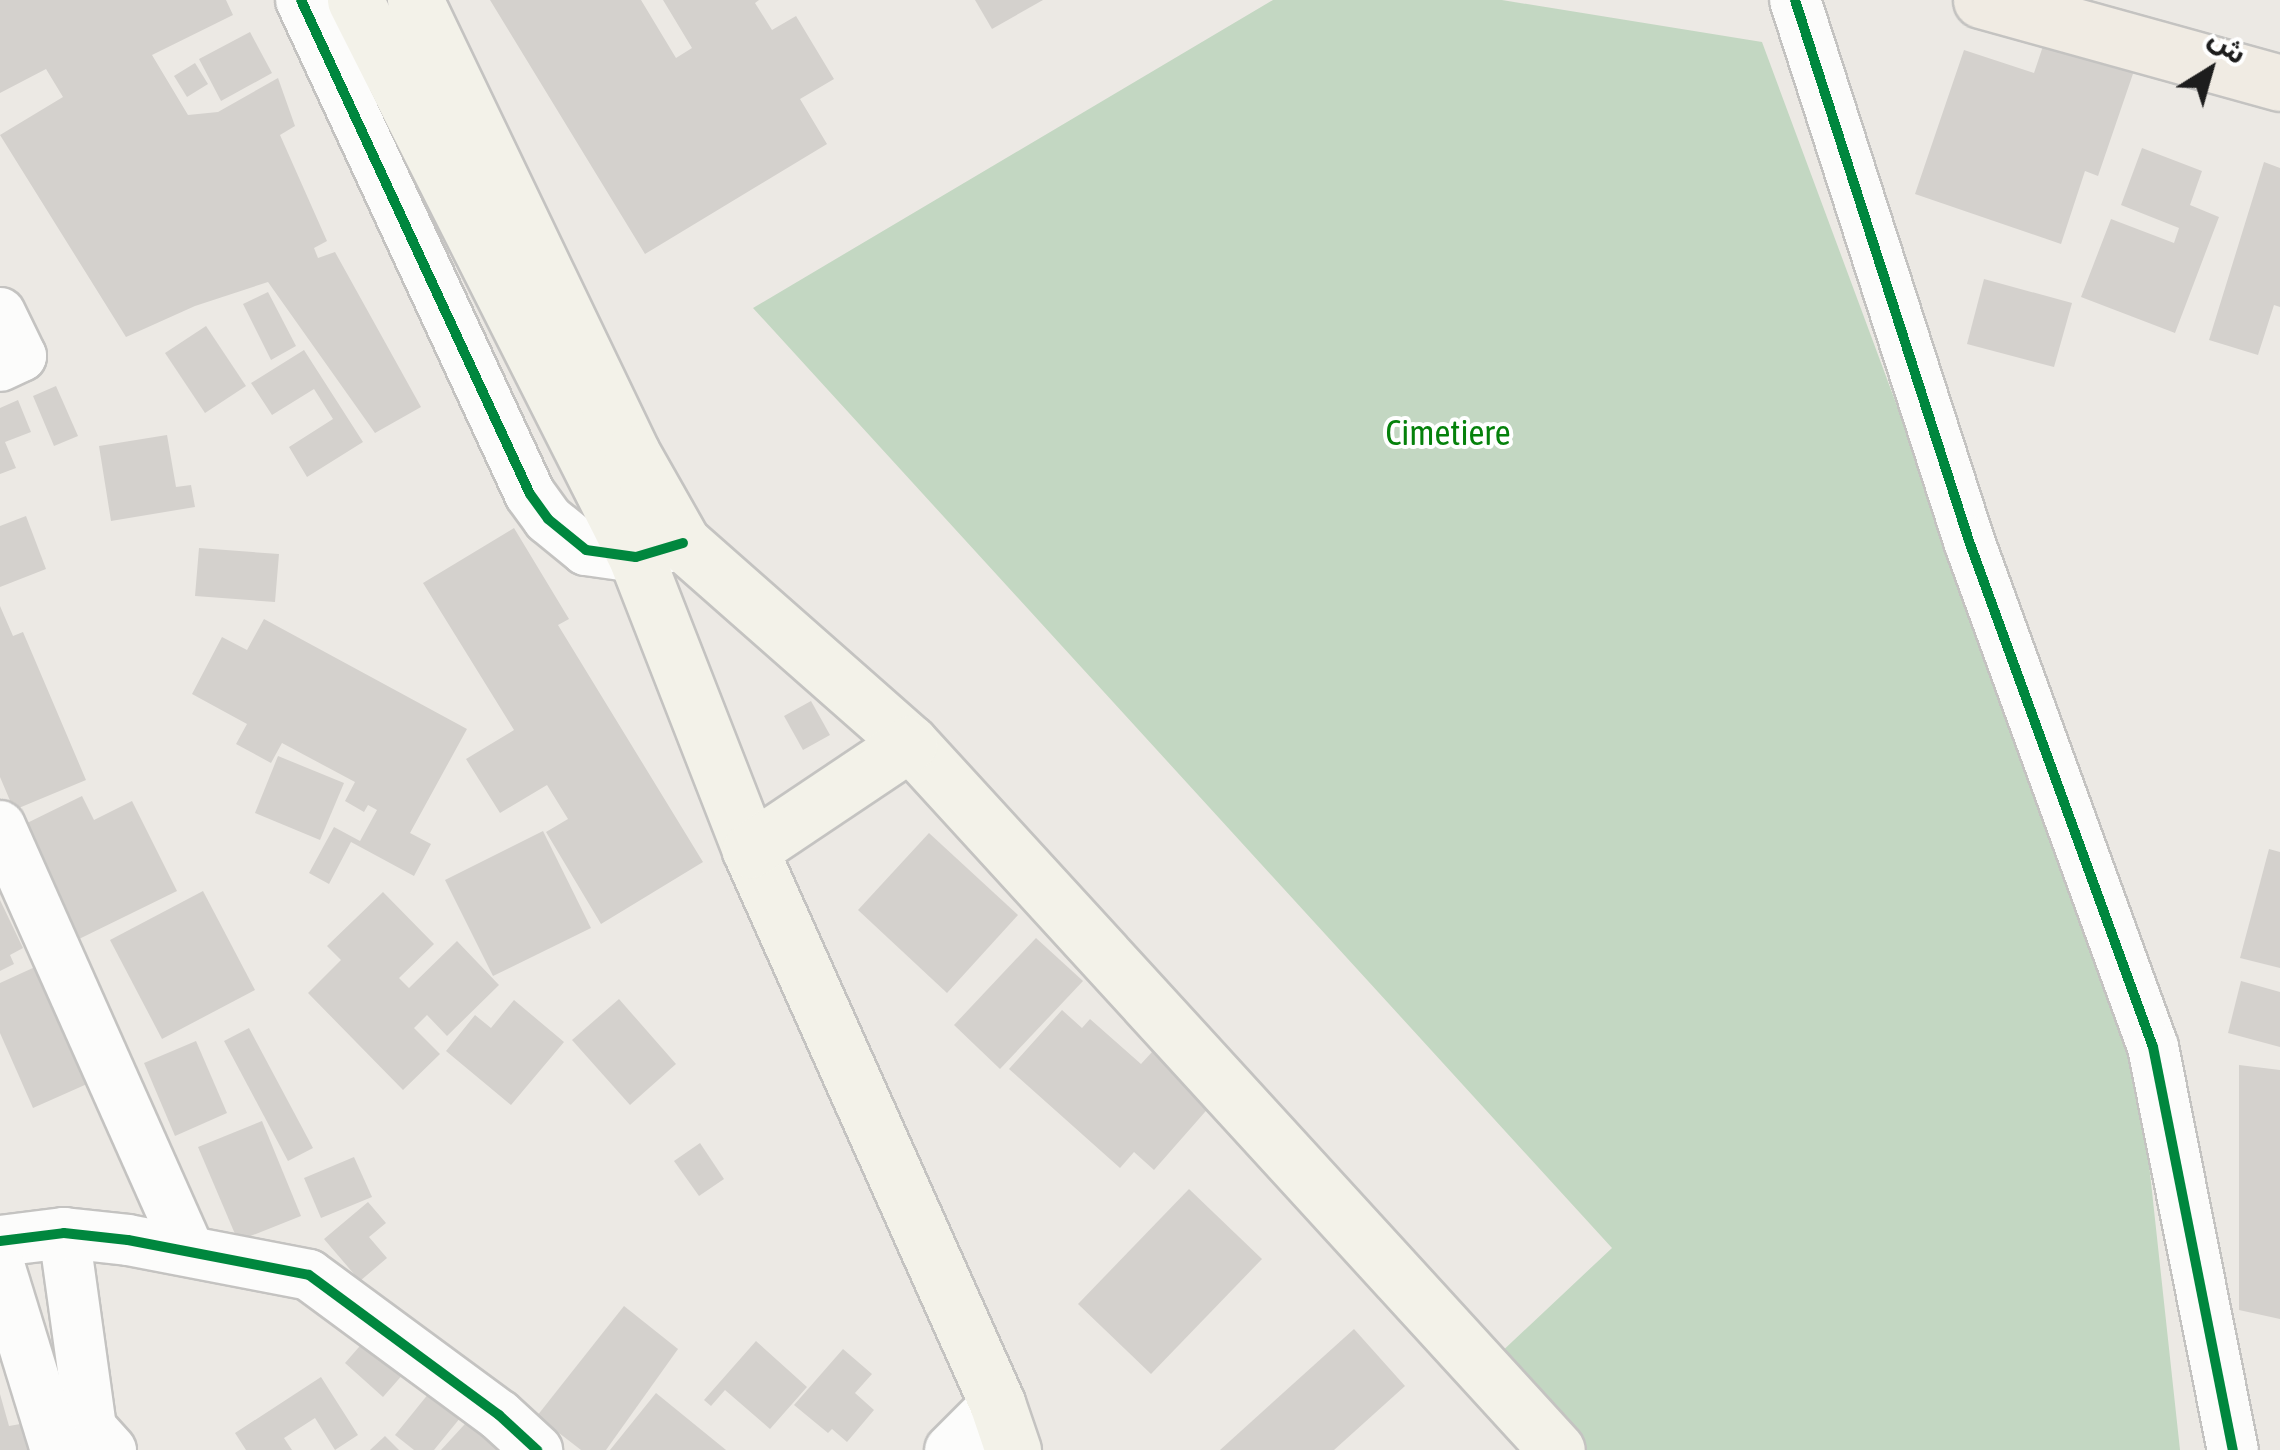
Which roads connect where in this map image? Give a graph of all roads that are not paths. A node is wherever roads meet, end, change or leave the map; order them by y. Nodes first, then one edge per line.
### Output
1 (301, 0) edge
2 (356, 0) edge
3 (415, 0) edge
4 (1795, 0) edge
5 (1981, 0) edge
6 (2280, 83) edge
7 (0, 313) edge
8 (0, 366) edge
9 (660, 550) junction
10 (910, 743) junction
11 (0, 826) edge
12 (750, 850) junction
13 (64, 1234) junction
14 (0, 1240) edge
15 (188, 1248) junction
16 (0, 1268) edge
17 (1005, 1426) edge
18 (56, 1450) edge
19 (111, 1450) edge
20 (537, 1450) edge
21 (950, 1450) edge
22 (1557, 1450) edge
23 (2233, 1450) edge

1 - 9 street
2 - 9 main road
3 - 9 main road
4 - 23 street
5 - 6 main road
7 - 8 street
9 - 10 main road
9 - 12 main road
10 - 12 main road
10 - 22 main road
11 - 15 street
12 - 17 main road
13 - 14 street
13 - 15 street
13 - 19 street
15 - 20 street
16 - 18 street
17 - 21 street

